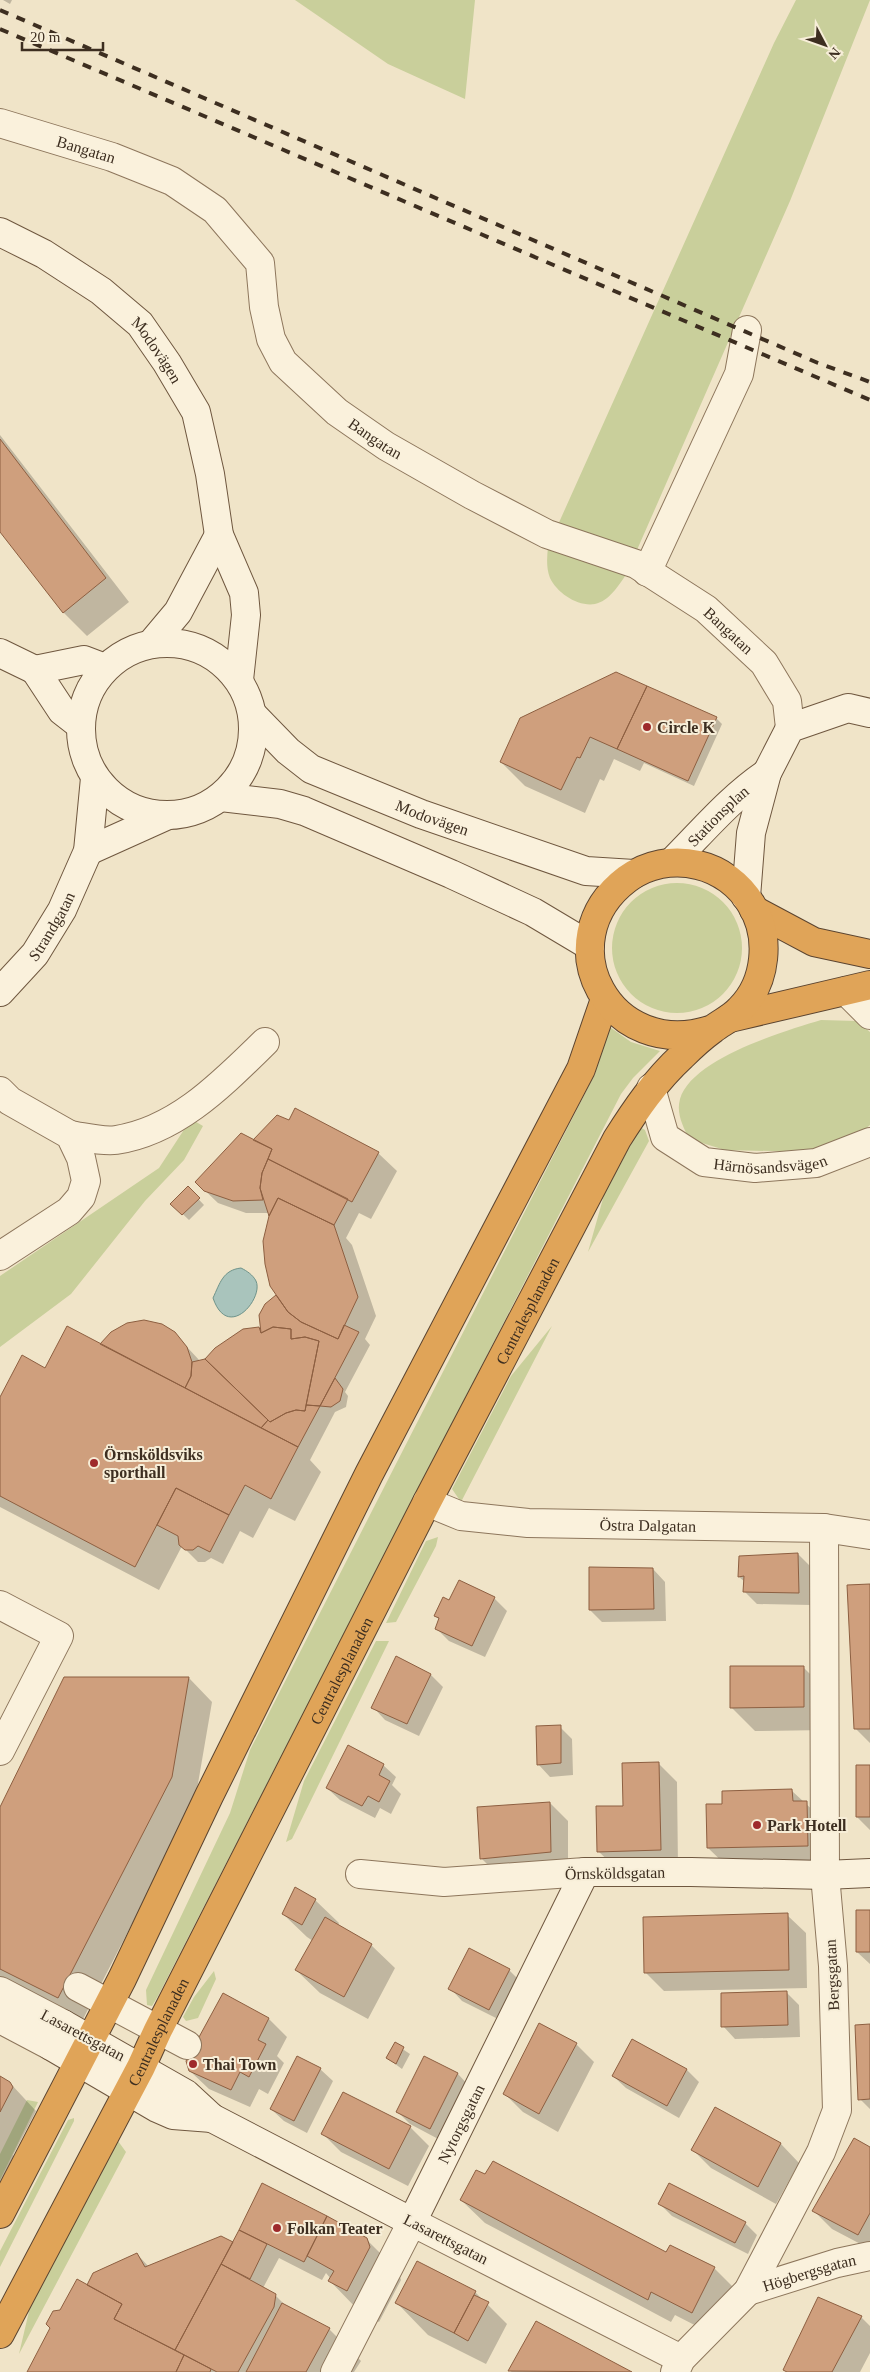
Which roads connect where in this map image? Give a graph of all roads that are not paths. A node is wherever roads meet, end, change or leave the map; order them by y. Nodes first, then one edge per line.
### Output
1 (0, 122) edge
2 (0, 232) edge
3 (746, 330) dead end
4 (219, 535) junction
5 (648, 572) junction
6 (152, 643) junction
7 (0, 654) edge
8 (105, 668) junction
9 (36, 670) junction
10 (239, 680) junction
11 (870, 713) edge
12 (253, 715) junction
13 (80, 725) junction
14 (790, 728) junction
15 (767, 773) junction
16 (95, 778) junction
17 (221, 797) junction
18 (168, 815) junction
19 (88, 851) junction
20 (672, 862) junction
21 (634, 874) junction
22 (750, 903) junction
23 (590, 946) junction
24 (870, 954) edge
25 (858, 988) edge
26 (0, 992) edge
27 (605, 999) junction
28 (870, 1015) edge
29 (722, 1023) junction
30 (265, 1042) dead end
31 (651, 1088) junction
32 (0, 1091) edge
33 (70, 1135) junction
34 (870, 1142) edge
35 (0, 1256) edge
36 (427, 1502) junction
37 (824, 1528) junction
38 (870, 1535) edge
39 (0, 1605) edge
40 (0, 1751) edge
41 (585, 1872) junction
42 (870, 1873) edge
43 (360, 1874) dead end
44 (825, 1875) junction
45 (78, 1987) dead end
46 (0, 1991) edge
47 (109, 2004) junction
48 (0, 2019) edge
49 (158, 2030) junction
50 (57, 2035) junction
51 (92, 2038) junction
52 (187, 2046) dead end
53 (79, 2062) junction
54 (142, 2067) junction
55 (128, 2090) junction
56 (212, 2118) junction
57 (0, 2214) edge
58 (412, 2222) junction
59 (870, 2256) edge
60 (748, 2291) junction
61 (0, 2334) edge
62 (678, 2366) edge
63 (335, 2372) edge

1 - 5 street, Bangatan
2 - 4 street, Modovägen
3 - 5 street
4 - 6 street
4 - 10 street, Modovägen
5 - 14 street, Bangatan
6 - 8 street
6 - 10 street
7 - 9 street
8 - 9 street
8 - 13 street
9 - 13 street
10 - 12 street
11 - 14 street
12 - 17 street
12 - 21 street, Modovägen
13 - 16 street
14 - 15 street, Stationsplan
15 - 20 street, Stationsplan
15 - 22 street, Stationsplan
16 - 18 street
16 - 19 street, Strandgatan
17 - 18 street
17 - 23 street
18 - 19 street
19 - 26 street, Strandgatan
20 - 21 highway
20 - 22 highway
21 - 23 highway
22 - 24 highway
22 - 29 highway
23 - 27 highway
25 - 28 street
25 - 29 highway
27 - 29 highway
27 - 47 highway
29 - 31 highway, Centralesplanaden
30 - 33 street
31 - 34 street, Härnösandsvägen
31 - 36 highway, Centralesplanaden
32 - 33 street
33 - 35 street
36 - 37 street, Östra Dalgatan
36 - 49 highway, Centralesplanaden
37 - 38 street, Östra Dalgatan
37 - 44 street, Bergsgatan
39 - 40 street
41 - 43 street, Örnsköldsgatan
41 - 44 street, Örnsköldsgatan
41 - 58 street, Nytorgsgatan
42 - 44 street, Örnsköldsgatan
44 - 60 street, Bergsgatan
45 - 47 street
46 - 50 street, Lasarettsgatan
47 - 49 street
47 - 51 highway
48 - 50 street, Lasarettsgatan
49 - 52 street
49 - 54 highway, Centralesplanaden
50 - 51 street, Lasarettsgatan
50 - 53 street, Lasarettsgatan
51 - 53 highway
51 - 54 street, Lasarettsgatan
53 - 55 street, Lasarettsgatan
53 - 57 highway
54 - 55 highway, Centralesplanaden
54 - 56 street, Lasarettsgatan
55 - 56 street, Lasarettsgatan
55 - 61 highway, Centralesplanaden
56 - 58 street, Lasarettsgatan
58 - 62 street, Lasarettsgatan
58 - 63 street, Nytorgsgatan
59 - 60 street, Högbergsgatan
60 - 62 street, Bergsgatan

